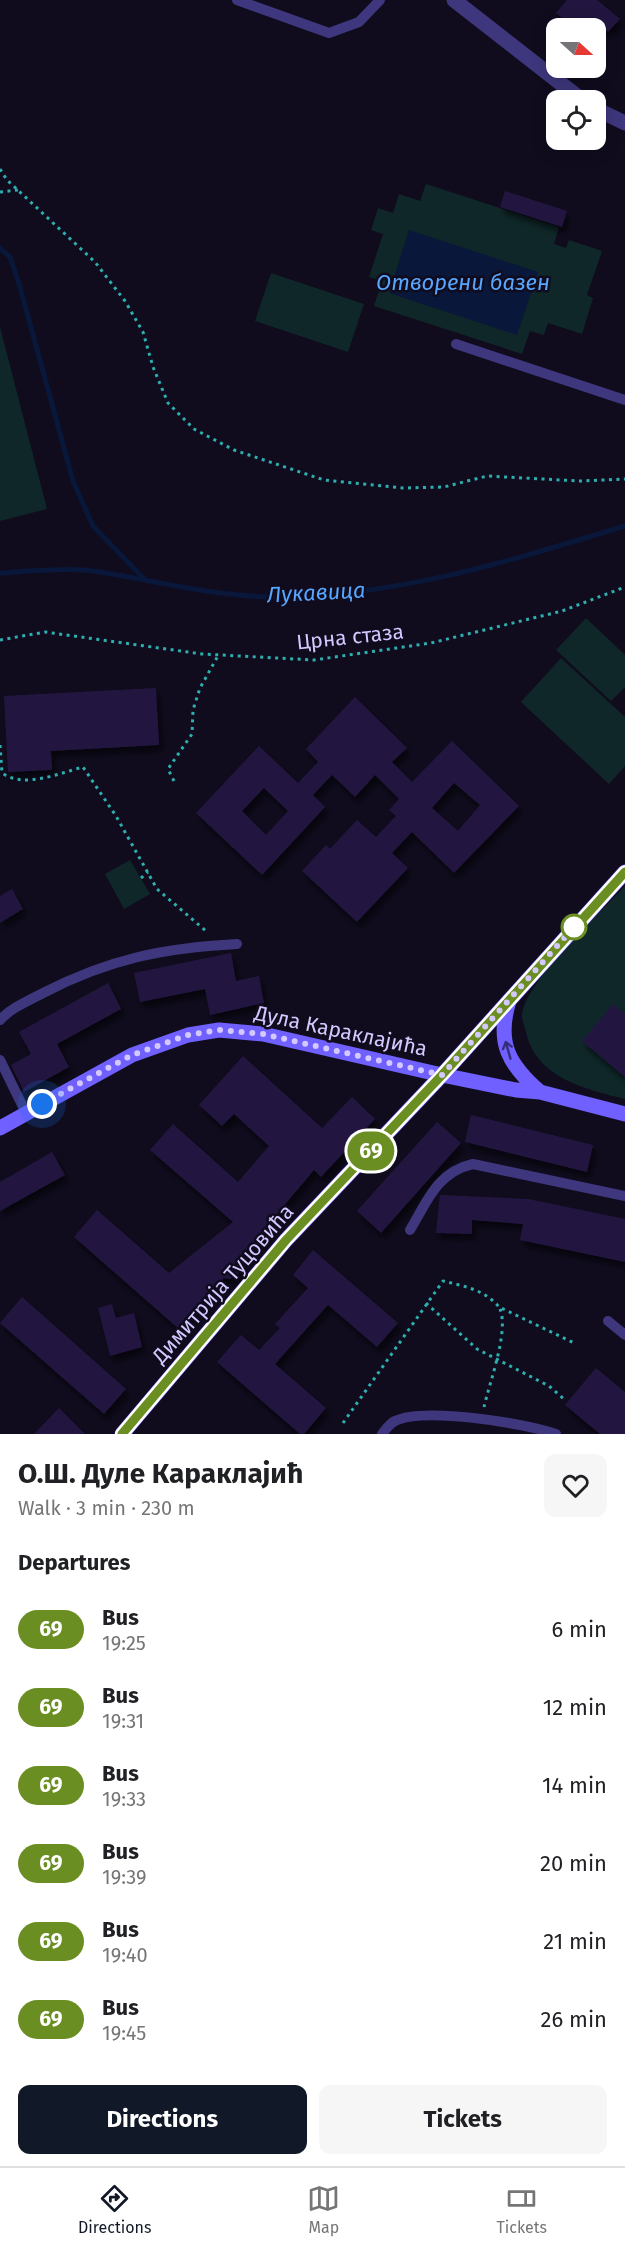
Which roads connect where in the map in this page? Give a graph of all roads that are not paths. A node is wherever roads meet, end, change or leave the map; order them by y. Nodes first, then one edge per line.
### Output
1 (237, 0) edge
2 (380, 0) edge
3 (454, 0) edge
4 (569, 90) edge
5 (606, 114) edge
6 (625, 123) edge
7 (456, 344) dead end
8 (625, 400) edge
9 (625, 872) edge
10 (237, 944) dead end
11 (510, 997) junction
12 (0, 1020) edge
13 (0, 1060) edge
14 (442, 1075) junction
15 (540, 1092) junction
16 (26, 1113) junction
17 (625, 1114) edge
18 (0, 1128) edge
19 (625, 1196) edge
20 (411, 1230) dead end
21 (608, 1321) dead end
22 (625, 1335) edge
23 (122, 1434) edge
24 (382, 1434) edge
25 (556, 1434) edge

1 - 2 lane
3 - 4 street
5 - 6 street
7 - 8 lane
9 - 11 street, Димитрија Туцовића
10 - 12 lane
11 - 14 street, Димитрија Туцовића
15 -> 11 street
13 - 16 lane
14 - 15 street, Дула Караклајића
14 - 16 street, Дула Караклајића
14 - 23 street, Димитрија Туцовића
15 - 17 street, Дула Караклајића
16 - 18 street, Дула Караклајића
19 - 20 lane
21 - 22 lane
24 - 25 lane

